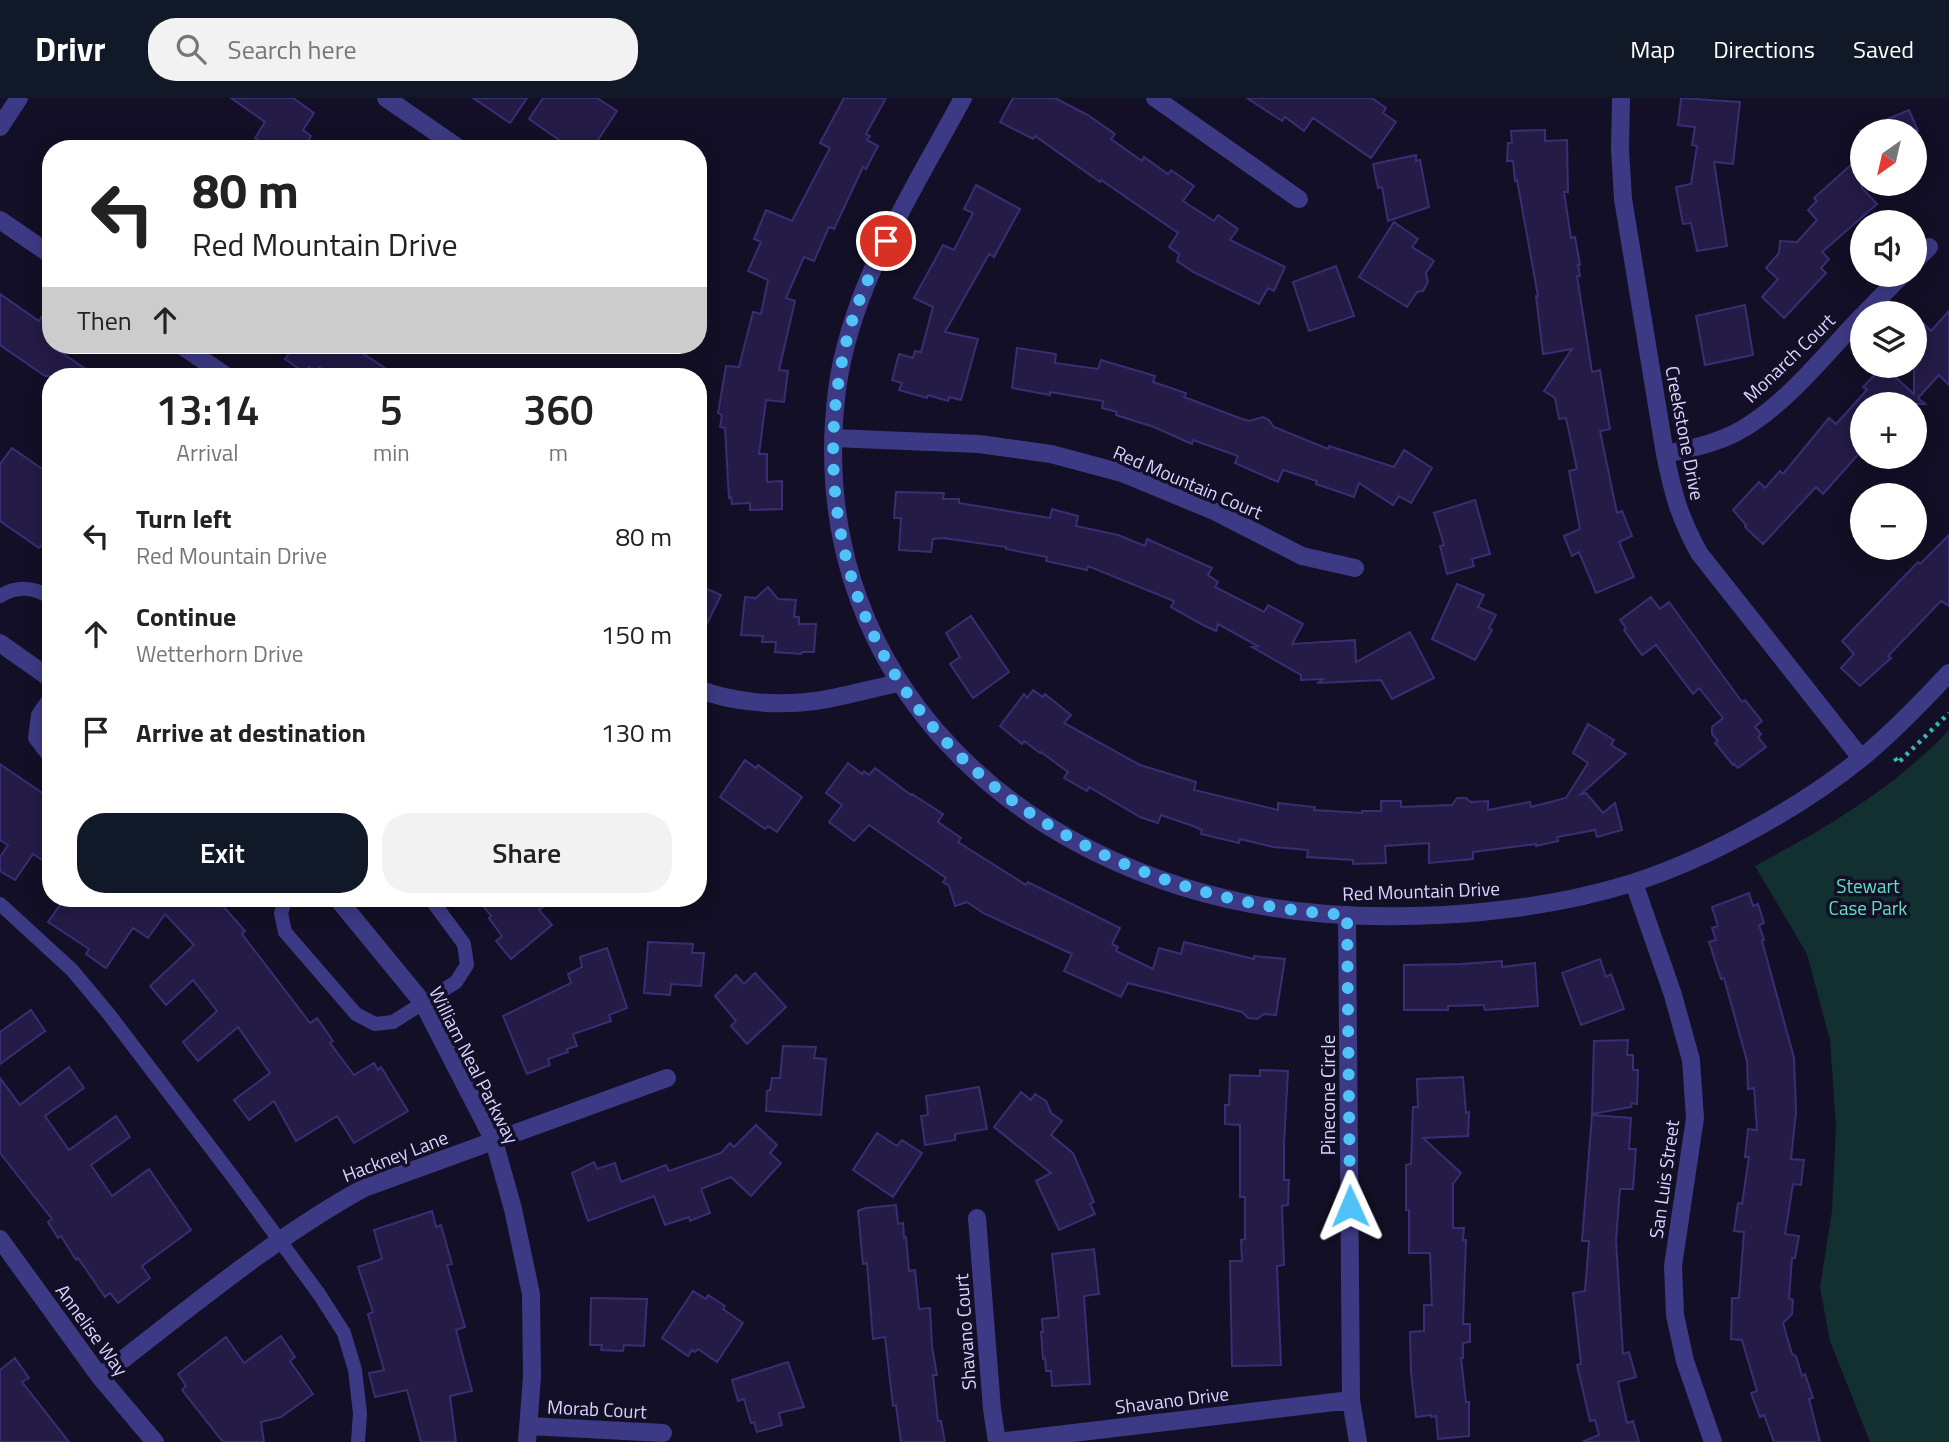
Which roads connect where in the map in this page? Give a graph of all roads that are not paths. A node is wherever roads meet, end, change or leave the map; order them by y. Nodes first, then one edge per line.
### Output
1 (19, 98) edge
2 (386, 98) edge
3 (963, 98) edge
4 (1155, 98) edge
5 (1621, 98) edge
6 (0, 127) edge
7 (447, 140) edge
8 (1298, 199) dead end
9 (0, 220) edge
10 (42, 249) edge
11 (1890, 287) edge
12 (1877, 301) edge
13 (1850, 328) edge
14 (194, 354) edge
15 (214, 368) edge
16 (833, 438) junction
17 (1665, 454) junction
18 (1355, 568) dead end
19 (42, 592) edge
20 (0, 596) edge
21 (0, 643) edge
22 (42, 672) edge
23 (1949, 673) edge
24 (900, 683) junction
25 (707, 691) edge
26 (42, 709) edge
27 (42, 747) edge
28 (1861, 758) junction
29 (1634, 883) junction
30 (0, 904) edge
31 (283, 907) edge
32 (344, 907) edge
33 (437, 907) edge
34 (1347, 915) junction
35 (423, 1003) junction
36 (667, 1078) dead end
37 (494, 1142) junction
38 (977, 1218) dead end
39 (0, 1239) edge
40 (281, 1240) junction
41 (100, 1377) junction
42 (1351, 1400) junction
43 (663, 1433) dead end
44 (528, 1434) edge
45 (155, 1442) edge
46 (358, 1442) edge
47 (997, 1442) edge
48 (1358, 1442) edge
49 (1713, 1442) edge

1 - 6 street
2 - 7 street
3 - 16 street, Red Mountain Drive
4 - 8 street
5 - 17 street, Creekstone Drive
9 - 10 street
11 - 12 street, Monarch Court
13 - 17 street, Monarch Court
14 - 15 street
16 - 18 street, Red Mountain Court
16 - 24 street, Red Mountain Drive
17 - 28 street, Creekstone Drive
19 - 20 lane
21 - 22 street
23 - 28 street, Red Mountain Drive
24 - 25 street
24 - 34 street, Red Mountain Drive
26 - 27 lane
28 - 29 street, Red Mountain Drive
29 - 34 street, Red Mountain Drive
29 - 49 street, San Luis Street
30 - 40 lane
31 - 35 lane
32 - 35 street, William Neal Parkway
33 - 35 lane
34 - 42 street, Pinecone Circle
35 - 37 street, William Neal Parkway
36 - 37 street, Hackney Lane
37 - 40 street, Hackney Lane
37 - 44 street, William Neal Parkway
38 - 47 street, Shavano Court
39 - 41 street, Annelise Way
40 - 41 street, Hackney Lane
40 - 46 lane
41 - 45 street, Annelise Way
42 - 47 street, Shavano Drive
42 - 48 street, Pinecone Circle
43 - 44 street, Morab Court

